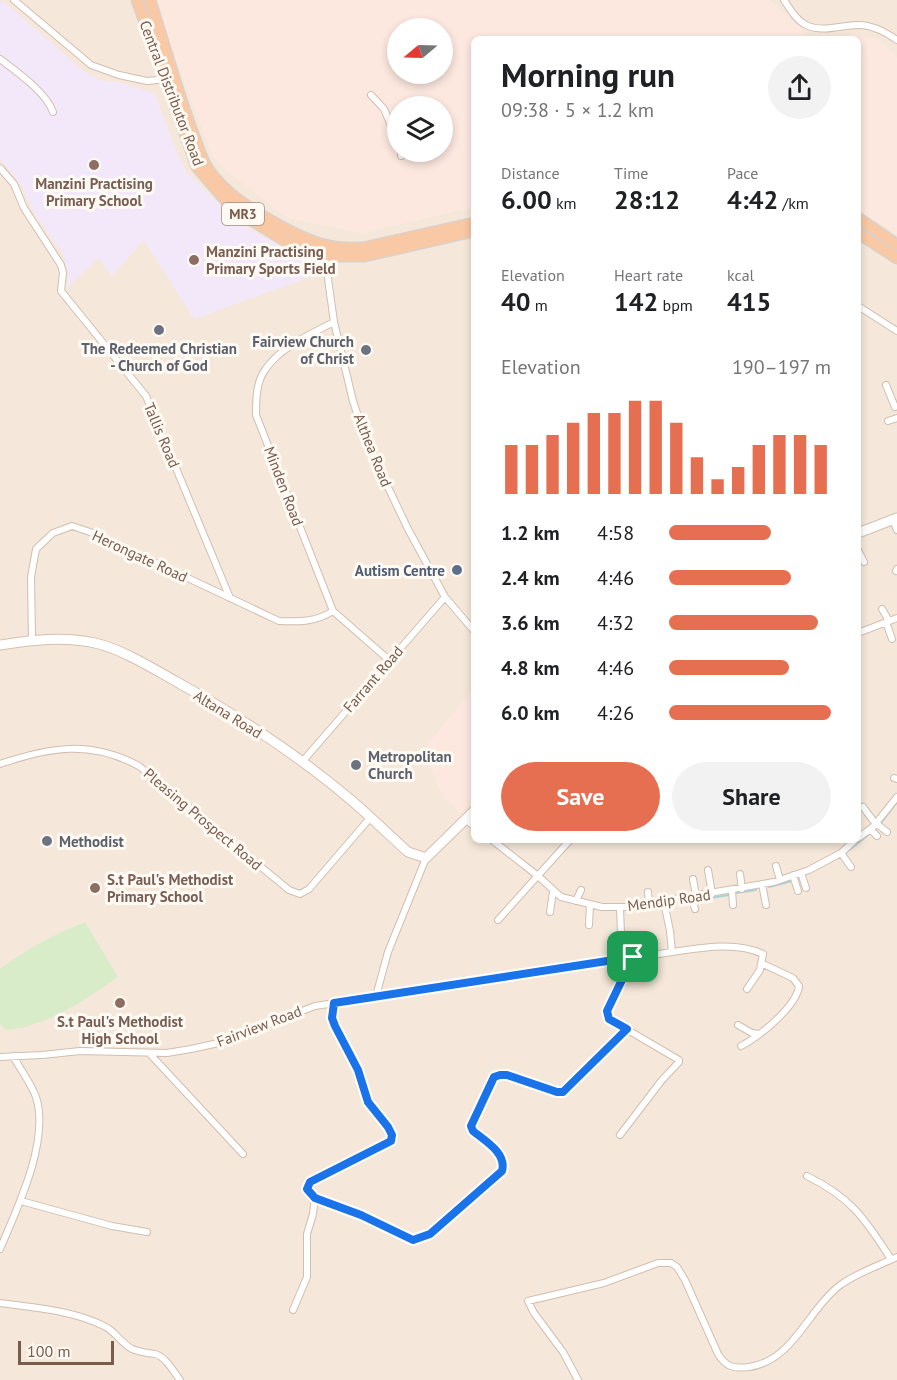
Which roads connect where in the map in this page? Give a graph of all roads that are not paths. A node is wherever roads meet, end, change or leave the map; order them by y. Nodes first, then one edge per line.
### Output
1 (15, 0) edge
2 (137, 0) edge
3 (150, 0) edge
4 (784, 0) edge
5 (897, 40) edge
6 (0, 59) edge
7 (170, 79) junction
8 (370, 95) dead end
9 (53, 112) dead end
10 (387, 117) edge
11 (0, 168) edge
12 (861, 220) edge
13 (471, 224) edge
14 (471, 232) edge
15 (861, 235) edge
16 (897, 245) edge
17 (330, 252) junction
18 (897, 258) edge
19 (861, 308) edge
20 (334, 322) junction
21 (897, 331) edge
22 (886, 385) dead end
23 (896, 409) edge
24 (897, 418) edge
25 (888, 421) dead end
26 (895, 519) edge
27 (897, 530) edge
28 (861, 532) edge
29 (861, 556) edge
30 (864, 562) dead end
31 (445, 597) junction
32 (230, 598) junction
33 (882, 609) dead end
34 (333, 611) junction
35 (897, 618) edge
36 (888, 621) junction
37 (471, 627) edge
38 (861, 632) edge
39 (892, 639) dead end
40 (32, 640) junction
41 (0, 645) edge
42 (389, 660) junction
43 (302, 762) junction
44 (0, 764) edge
45 (897, 797) edge
46 (863, 807) dead end
47 (370, 818) junction
48 (470, 823) edge
49 (874, 825) junction
50 (887, 832) dead end
51 (861, 836) edge
52 (878, 836) dead end
53 (496, 843) edge
54 (567, 843) edge
55 (852, 843) edge
56 (841, 853) junction
57 (426, 858) junction
58 (776, 866) dead end
59 (851, 867) dead end
60 (708, 870) dead end
61 (740, 873) dead end
62 (801, 873) junction
63 (793, 875) junction
64 (538, 876) junction
65 (693, 879) dead end
66 (780, 880) junction
67 (762, 884) junction
68 (806, 888) dead end
69 (742, 889) junction
70 (581, 890) dead end
71 (732, 890) junction
72 (798, 891) dead end
73 (553, 892) junction
74 (648, 892) dead end
75 (712, 894) junction
76 (694, 897) junction
77 (576, 901) junction
78 (664, 902) junction
79 (649, 904) junction
80 (734, 904) dead end
81 (590, 905) junction
82 (766, 905) dead end
83 (620, 907) junction
84 (695, 909) dead end
85 (550, 912) dead end
86 (498, 920) dead end
87 (589, 925) dead end
88 (621, 934) dead end
89 (672, 952) junction
90 (633, 957) junction
91 (761, 963) junction
92 (747, 989) dead end
93 (376, 996) junction
94 (334, 1003) junction
95 (738, 1025) dead end
96 (627, 1029) junction
97 (759, 1034) junction
98 (741, 1046) dead end
99 (148, 1052) junction
100 (13, 1056) junction
101 (0, 1057) edge
102 (620, 1135) dead end
103 (243, 1154) dead end
104 (807, 1176) dead end
105 (315, 1198) junction
106 (21, 1201) junction
107 (147, 1232) dead end
108 (0, 1249) edge
109 (894, 1258) edge
110 (0, 1303) edge
111 (293, 1310) dead end
112 (180, 1380) edge
113 (578, 1380) edge

1 - 7 street
2 - 7 highway, Central Distributor Road / MR3
3 - 7 highway, Central Distributor Road / MR3
4 - 5 street
6 - 9 street
7 - 17 highway, Central Distributor Road / MR3
8 - 10 street
11 - 32 street, Tallis Road
12 - 16 highway
13 - 17 highway, Central Distributor Road / MR3
14 - 17 highway, Central Distributor Road / MR3
15 - 18 highway
17 - 20 street, Althea Road
19 - 21 street
20 - 31 street, Althea Road
20 - 34 street, Minden Road
22 - 23 street
24 - 25 street
26 - 27 street
26 - 28 main road
29 - 30 street
31 - 37 street, Althea Road
31 - 42 street, Farrant Road
32 - 34 street, Herongate Road
32 - 40 street, Herongate Road
33 - 36 street
34 - 42 street, Minden Road
35 - 36 street
36 - 38 street
36 - 39 street
40 - 41 main road, Altana Road
40 - 43 main road, Altana Road
42 - 43 street, Farrant Road
43 - 47 main road, Altana Road
44 - 47 street, Pleasing Prospect Road
45 - 49 street, Mendip Road
46 - 49 street
47 - 57 main road, Altana Road
48 - 57 main road
49 - 50 street
49 - 51 street, Mendip Road
49 - 52 street
53 - 64 street, Mendip Road
54 - 64 street
55 - 56 street, Mendip Road
56 - 59 street
56 - 62 street, Mendip Road
57 - 93 street
58 - 66 street
60 - 75 street
61 - 69 street
62 - 63 street, Mendip Road
62 - 68 street
63 - 66 street, Mendip Road
63 - 72 street
64 - 73 street, Mendip Road
64 - 86 street
65 - 76 street
66 - 67 street, Mendip Road
67 - 69 street, Mendip Road
67 - 82 street
69 - 71 street, Mendip Road
70 - 77 street
71 - 75 street, Mendip Road
71 - 80 street
73 - 77 street, Mendip Road
73 - 85 street
74 - 79 street
75 - 76 street, Mendip Road
76 - 78 street, Mendip Road
76 - 84 street
77 - 81 street, Mendip Road
78 - 79 street, Mendip Road
78 - 89 street
79 - 83 street, Mendip Road
81 - 83 street, Mendip Road
81 - 87 street
83 - 88 street
89 - 90 street, Fairview Road
89 - 91 street, Fairview Road
90 - 93 street, Fairview Road
90 - 96 street
91 - 92 street
91 - 97 street
93 - 94 street, Fairview Road
94 - 99 street, Fairview Road
94 - 105 street
95 - 97 street
96 - 102 street
96 - 105 street
97 - 98 street
99 - 100 street, Fairview Road
99 - 103 street
100 - 101 street, Fairview Road
100 - 106 street
104 - 109 street
105 - 111 street
106 - 107 street
106 - 108 street
109 - 113 street
110 - 112 street

